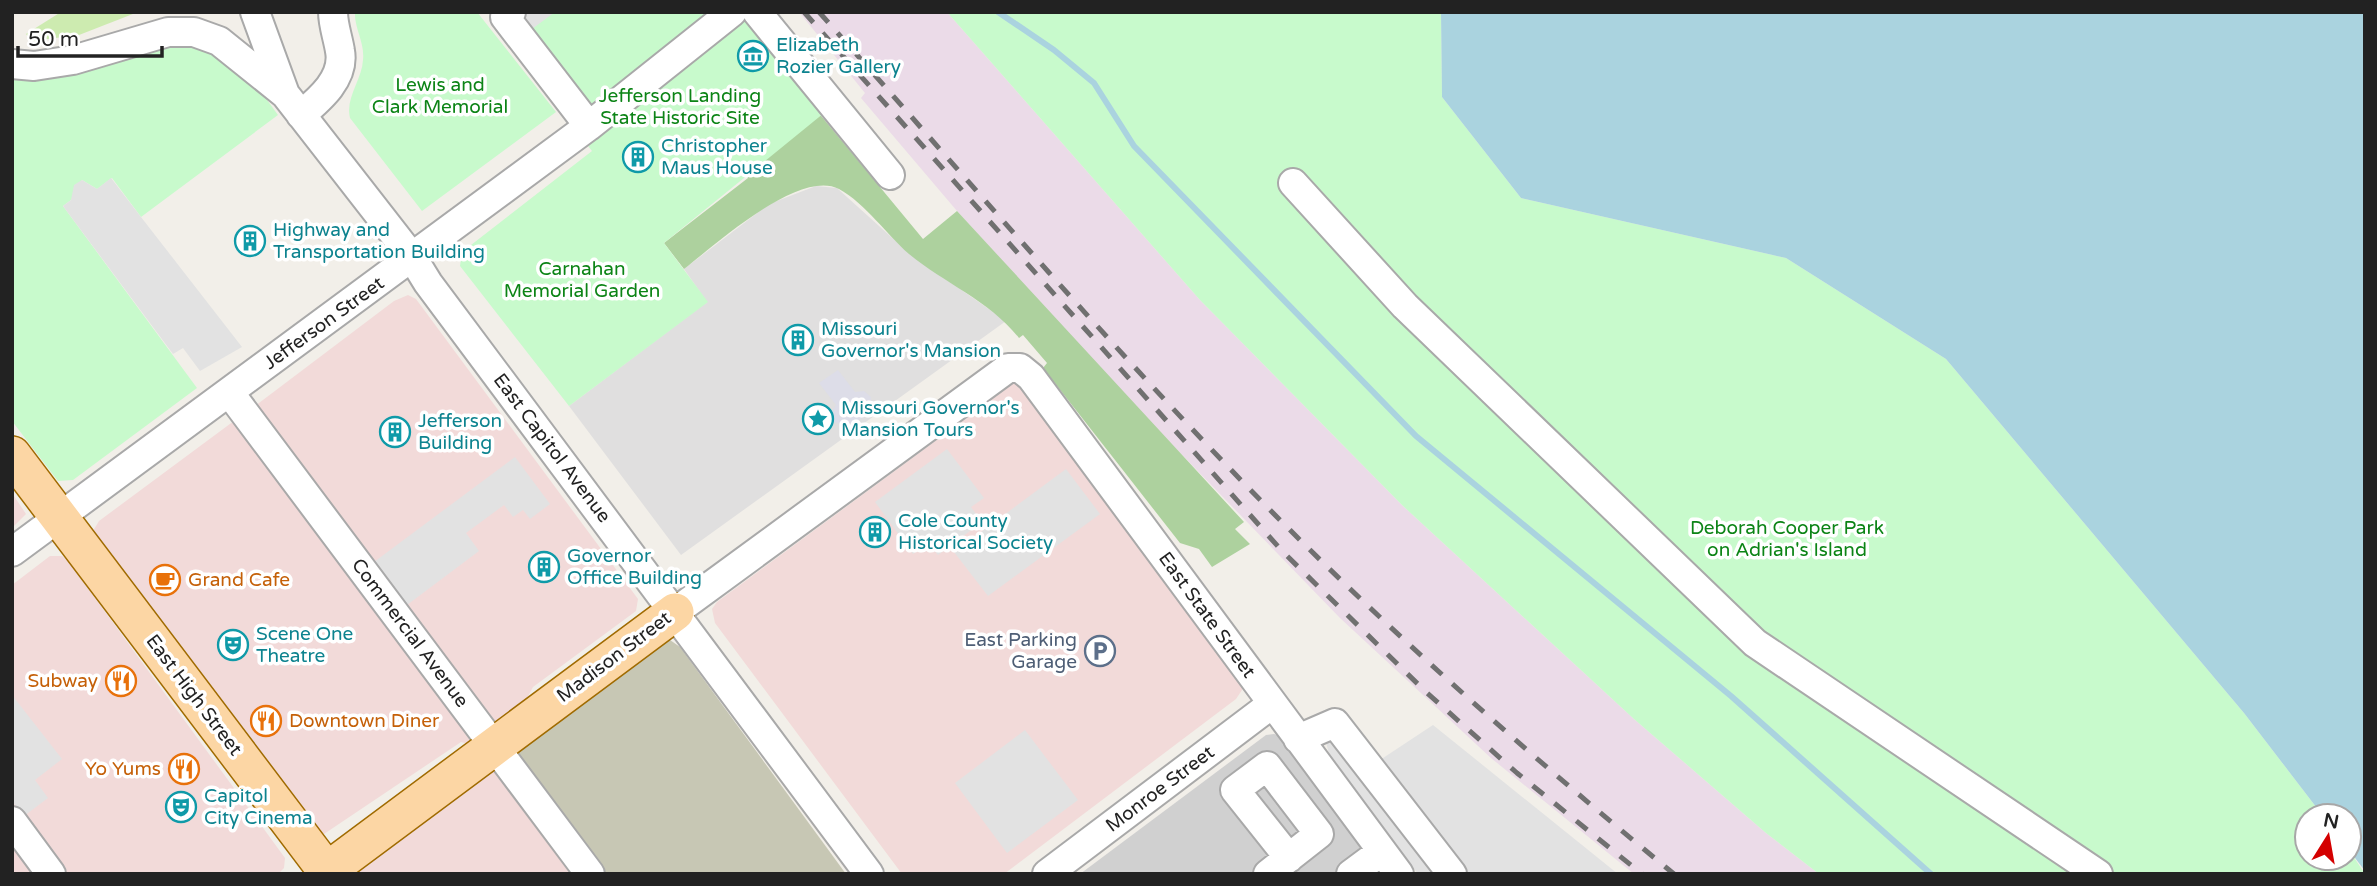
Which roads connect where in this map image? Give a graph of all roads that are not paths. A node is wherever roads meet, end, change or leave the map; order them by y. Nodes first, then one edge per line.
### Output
1 (252, 12) edge
2 (333, 12) edge
3 (732, 12) edge
4 (757, 12) edge
5 (506, 14) edge
6 (199, 26) edge
7 (12, 64) edge
8 (293, 104) junction
9 (589, 126) junction
10 (890, 175) dead end
11 (1293, 183) dead end
12 (412, 257) junction
13 (1008, 368) joint
14 (229, 391) junction
15 (12, 455) edge
16 (59, 517) junction
17 (12, 552) edge
18 (675, 612) junction
19 (1272, 704) junction
20 (1298, 738) junction
21 (495, 747) junction
22 (1206, 754) junction
23 (1235, 790) junction
24 (1353, 811) junction
25 (12, 821) edge
26 (1319, 834) junction
27 (1382, 851) junction
28 (1279, 866) edge
29 (326, 873) edge
30 (51, 874) edge
31 (590, 874) edge
32 (869, 874) edge
33 (1047, 874) edge
34 (1351, 874) edge
35 (1399, 874) edge
36 (1452, 874) edge
37 (2098, 874) edge

1 - 6 street
1 - 8 street
2 - 8 street
3 - 9 street, Jefferson Street
4 - 10 street
5 - 9 street
6 - 7 street
6 - 8 street
8 - 12 street, East Capitol Avenue
9 - 12 street, Jefferson Street
11 - 37 street
12 - 14 street, Jefferson Street
12 - 18 street, East Capitol Avenue
13 - 18 street, Madison Street
13 - 19 street, East State Street
14 - 16 street, Jefferson Street
14 - 21 street, Commercial Avenue
15 - 16 main road, East High Street
16 - 17 street, Jefferson Street
16 - 29 main road, East High Street
18 - 21 main road, Madison Street
18 - 32 street, East Capitol Avenue
19 - 20 street, East State Street
19 - 22 street, Monroe Street
20 - 24 street, East State Street
20 - 36 street
21 - 29 main road, Madison Street
21 - 31 street, Commercial Avenue
22 - 23 street
22 - 33 street, Monroe Street
23 - 26 street
23 - 28 street
24 - 26 street
24 - 27 street, East State Street
25 - 30 street
26 - 28 street
27 - 34 street
27 - 35 street, East State Street

